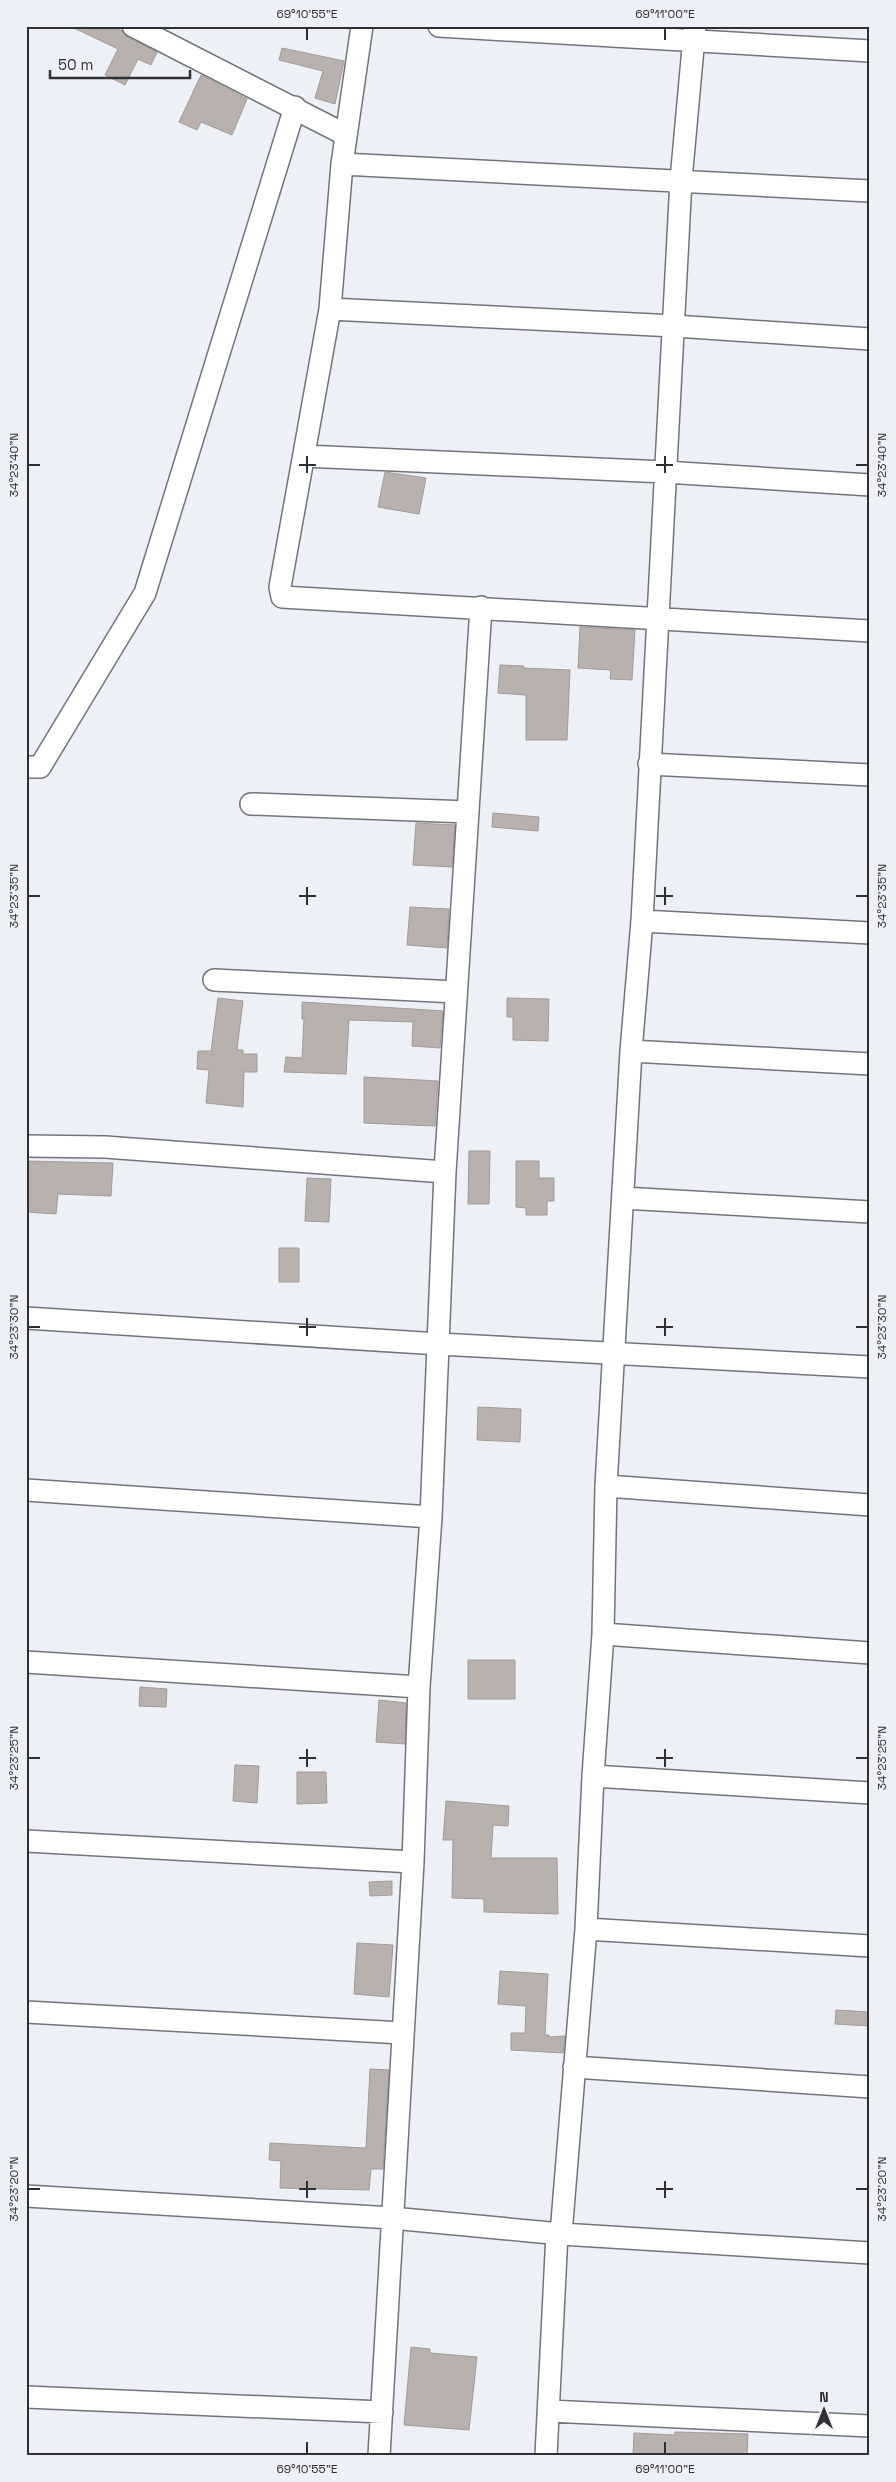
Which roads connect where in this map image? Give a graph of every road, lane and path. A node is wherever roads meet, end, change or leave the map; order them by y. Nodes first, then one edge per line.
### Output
1 (133, 26) edge
2 (362, 26) edge
3 (439, 26) edge
4 (694, 33) edge
5 (870, 51) edge
6 (295, 108) junction
7 (346, 135) junction
8 (342, 164) junction
9 (681, 180) junction
10 (870, 191) edge
11 (330, 309) junction
12 (675, 326) junction
13 (870, 339) edge
14 (304, 456) junction
15 (665, 472) junction
16 (870, 484) edge
17 (481, 607) junction
18 (658, 618) junction
19 (870, 631) edge
20 (649, 764) junction
21 (26, 767) edge
22 (870, 775) edge
23 (250, 804) dead end
24 (468, 812) junction
25 (642, 922) junction
26 (870, 933) edge
27 (214, 980) dead end
28 (456, 992) junction
29 (631, 1051) junction
30 (870, 1064) edge
31 (27, 1146) edge
32 (445, 1172) junction
33 (623, 1198) junction
34 (870, 1212) edge
35 (26, 1318) edge
36 (440, 1344) junction
37 (614, 1352) junction
38 (870, 1366) edge
39 (606, 1486) junction
40 (26, 1490) edge
41 (870, 1505) edge
42 (431, 1517) junction
43 (603, 1634) junction
44 (870, 1653) edge
45 (26, 1662) edge
46 (419, 1687) junction
47 (593, 1776) junction
48 (870, 1793) edge
49 (26, 1841) edge
50 (414, 1862) junction
51 (586, 1929) junction
52 (870, 1946) edge
53 (26, 2012) edge
54 (402, 2033) junction
55 (574, 2067) junction
56 (870, 2087) edge
57 (26, 2196) edge
58 (392, 2218) junction
59 (559, 2234) junction
60 (870, 2252) edge
61 (26, 2397) edge
62 (549, 2411) junction
63 (382, 2412) junction
64 (870, 2426) edge
65 (379, 2456) edge
66 (546, 2456) edge

1 - 6 street
2 - 7 street
3 - 4 street
4 - 5 street
4 - 9 street
6 - 7 street
6 - 21 street
7 - 8 street
8 - 9 street
8 - 11 street
9 - 10 street
9 - 12 street
11 - 12 street
11 - 14 street
12 - 13 street
12 - 15 street
14 - 15 street
14 - 17 street
15 - 16 street
15 - 18 street
17 - 18 street
17 - 24 street
18 - 19 street
18 - 20 street
20 - 22 street
20 - 25 street
23 - 24 street
24 - 28 street
25 - 26 street
25 - 29 street
27 - 28 street
28 - 32 street
29 - 30 street
29 - 33 street
31 - 32 street
32 - 36 street
33 - 34 street
33 - 37 street
35 - 36 street
36 - 37 street
36 - 42 street
37 - 38 street
37 - 39 street
39 - 41 street
39 - 43 street
40 - 42 street
42 - 46 street
43 - 44 street
43 - 47 street
45 - 46 street
46 - 50 street
47 - 48 street
47 - 51 street
49 - 50 street
50 - 54 street
51 - 52 street
51 - 55 street
53 - 54 street
54 - 58 street
55 - 56 street
55 - 59 street
57 - 58 street
58 - 59 street
58 - 63 street
59 - 60 street
59 - 62 street
61 - 63 street
62 - 64 street
62 - 66 street
63 - 65 street

